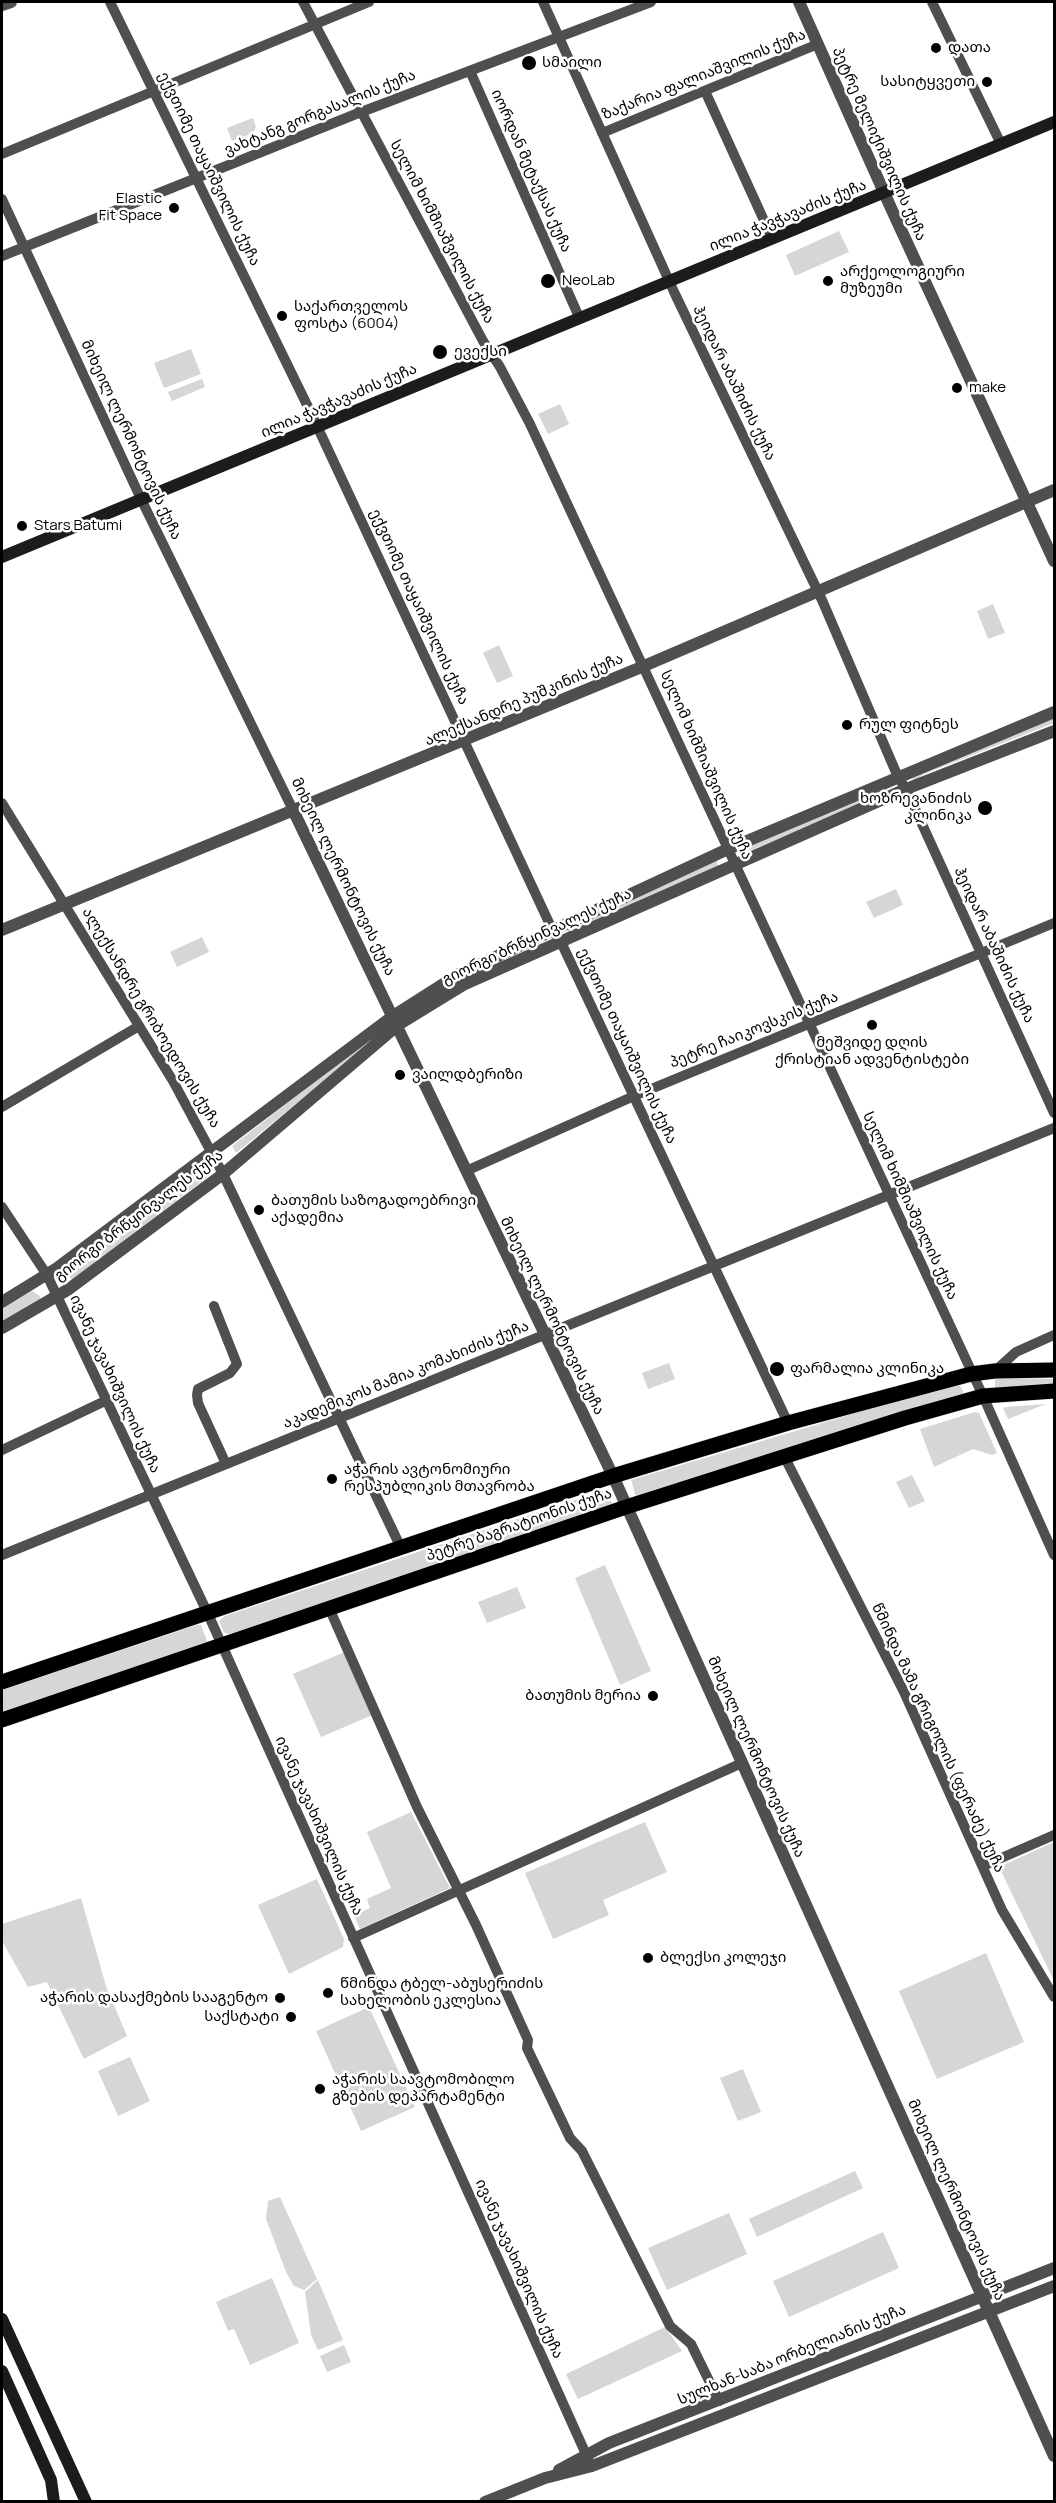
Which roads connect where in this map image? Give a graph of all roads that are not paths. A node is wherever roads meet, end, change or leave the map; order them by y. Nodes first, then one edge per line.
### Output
1 (10, 2) edge
2 (110, 2) edge
3 (303, 2) edge
4 (369, 2) edge
5 (543, 2) edge
6 (651, 2) edge
7 (799, 2) edge
8 (932, 2) edge
9 (2, 5) edge
10 (315, 24) junction
11 (560, 36) junction
12 (818, 44) junction
13 (470, 70) junction
14 (154, 91) junction
15 (705, 91) junction
16 (362, 112) junction
17 (1054, 122) edge
18 (602, 133) junction
19 (1002, 144) junction
20 (2, 154) edge
21 (196, 178) junction
22 (884, 193) junction
23 (2, 199) edge
24 (772, 238) junction
25 (25, 247) junction
26 (2, 256) edge
27 (668, 280) junction
28 (579, 317) junction
29 (491, 354) junction
30 (317, 426) junction
31 (1054, 490) edge
32 (141, 498) junction
33 (1026, 502) junction
34 (2, 557) edge
35 (1054, 561) edge
36 (817, 590) junction
37 (645, 666) junction
38 (1054, 711) edge
39 (1054, 731) edge
40 (465, 740) junction
41 (898, 777) junction
42 (906, 789) junction
43 (2, 803) edge
44 (294, 812) junction
45 (728, 849) junction
46 (734, 864) junction
47 (65, 903) junction
48 (1054, 922) edge
49 (552, 929) junction
50 (2, 930) edge
51 (561, 942) junction
52 (982, 954) junction
53 (395, 1020) junction
54 (808, 1024) junction
55 (139, 1026) junction
56 (634, 1096) junction
57 (2, 1107) edge
58 (1054, 1113) edge
59 (1054, 1128) edge
60 (212, 1152) junction
61 (466, 1171) junction
62 (223, 1174) junction
63 (888, 1196) junction
64 (2, 1207) edge
65 (714, 1266) junction
66 (46, 1275) junction
67 (57, 1296) junction
68 (2, 1302) edge
69 (214, 1306) dead end
70 (2, 1328) edge
71 (544, 1335) junction
72 (1054, 1335) edge
73 (1054, 1370) edge
74 (995, 1371) junction
75 (971, 1374) junction
76 (1054, 1391) edge
77 (983, 1396) junction
78 (105, 1401) junction
79 (337, 1419) junction
80 (788, 1423) junction
81 (2, 1450) edge
82 (784, 1456) junction
83 (226, 1464) junction
84 (613, 1476) junction
85 (151, 1494) junction
86 (626, 1507) junction
87 (1051, 1534) edge
88 (401, 1548) junction
89 (2, 1555) edge
90 (1054, 1555) edge
91 (330, 1610) junction
92 (208, 1614) junction
93 (222, 1647) junction
94 (2, 1683) edge
95 (2, 1720) edge
96 (742, 1763) junction
97 (1054, 1835) edge
98 (983, 1866) junction
99 (458, 1890) junction
100 (353, 1938) junction
101 (1054, 1997) edge
102 (1054, 2268) edge
103 (1054, 2286) edge
104 (983, 2297) junction
105 (990, 2312) junction
106 (2, 2319) edge
107 (2, 2371) edge
108 (719, 2401) junction
109 (586, 2454) junction
110 (1054, 2456) edge
111 (592, 2466) junction
112 (545, 2478) junction
113 (54, 2502) edge
114 (86, 2502) edge
115 (485, 2502) edge

1 - 9 street
2 - 14 street, ექვთიმე თაყაიშვილის ქუჩა
3 - 10 street, სელიმ ხიმშიაშვილის ქუჩა
4 - 10 street
5 - 11 street, ჰეიდარ აბაშიძის ქუჩა
6 - 11 street, ვახტანგ გორგასალის ქუჩა
7 - 12 street, პეტრე მელიქიშვილის ქუჩა
8 - 19 street
10 - 14 street
10 - 16 street, სელიმ ხიმშიაშვილის ქუჩა
11 - 13 street, ვახტანგ გორგასალის ქუჩა
11 - 18 street, ჰეიდარ აბაშიძის ქუჩა
12 - 15 street, ზაქარია ფალიაშვილის ქუჩა
12 - 22 street, პეტრე მელიქიშვილის ქუჩა
13 - 16 street, ვახტანგ გორგასალის ქუჩა
13 - 28 street, იორდან მეტაქსას ქუჩა
14 - 20 street
14 - 21 street, ექვთიმე თაყაიშვილის ქუჩა
15 - 18 street, ზაქარია ფალიაშვილის ქუჩა
15 - 24 street
16 - 21 street, ვახტანგ გორგასალის ქუჩა
16 - 29 street, სელიმ ხიმშიაშვილის ქუჩა
17 - 19 main road, ილია ჭავჭავაძის ქუჩა
18 - 27 street, ჰეიდარ აბაშიძის ქუჩა
19 - 22 main road, ილია ჭავჭავაძის ქუჩა
21 - 25 street, ვახტანგ გორგასალის ქუჩა
21 - 30 street, ექვთიმე თაყაიშვილის ქუჩა
22 - 24 main road, ილია ჭავჭავაძის ქუჩა
22 - 33 street, პეტრე მელიქიშვილის ქუჩა
23 - 25 street, მიხეილ ლერმონტოვის ქუჩა
24 - 27 main road, ილია ჭავჭავაძის ქუჩა
25 - 26 street, ვახტანგ გორგასალის ქუჩა
25 - 32 street, მიხეილ ლერმონტოვის ქუჩა
27 - 28 main road, ილია ჭავჭავაძის ქუჩა
27 - 36 street, ჰეიდარ აბაშიძის ქუჩა
28 - 29 main road, ილია ჭავჭავაძის ქუჩა
29 - 30 main road, ილია ჭავჭავაძის ქუჩა
29 - 37 street, სელიმ ხიმშიაშვილის ქუჩა
30 - 32 main road, ილია ჭავჭავაძის ქუჩა
30 - 40 street, ექვთიმე თაყაიშვილის ქუჩა
31 - 33 street, ალექსანდრე პუშკინის ქუჩა
32 - 34 main road, ილია ჭავჭავაძის ქუჩა
32 - 44 street, მიხეილ ლერმონტოვის ქუჩა
33 - 35 street, პეტრე მელიქიშვილის ქუჩა
33 - 36 street, ალექსანდრე პუშკინის ქუჩა
36 - 37 street, ალექსანდრე პუშკინის ქუჩა
36 - 41 street, ჰეიდარ აბაშიძის ქუჩა
37 - 40 street, ალექსანდრე პუშკინის ქუჩა
37 - 45 street, სელიმ ხიმშიაშვილის ქუჩა
38 - 41 street, გიორგი ბრწყინვალეს ქუჩა
39 - 42 street, გიორგი ბრწყინვალეს ქუჩა
40 - 44 street, ალექსანდრე პუშკინის ქუჩა
40 - 49 street, ექვთიმე თაყაიშვილის ქუჩა
41 - 42 street, ჰეიდარ აბაშიძის ქუჩა
41 - 45 street, გიორგი ბრწყინვალეს ქუჩა
42 - 46 street, გიორგი ბრწყინვალეს ქუჩა
42 - 52 street, ჰეიდარ აბაშიძის ქუჩა
43 - 47 street, ალექსანდრე გრიბოედოვის ქუჩა
44 - 47 street, ალექსანდრე პუშკინის ქუჩა
44 - 53 street, მიხეილ ლერმონტოვის ქუჩა
45 - 46 street, სელიმ ხიმშიაშვილის ქუჩა
45 - 49 street, გიორგი ბრწყინვალეს ქუჩა
46 - 51 street, გიორგი ბრწყინვალეს ქუჩა
46 - 54 street, სელიმ ხიმშიაშვილის ქუჩა
47 - 50 street, ალექსანდრე პუშკინის ქუჩა
47 - 55 street, ალექსანდრე გრიბოედოვის ქუჩა
48 - 52 street, პეტრე ჩაიკოვსკის ქუჩა
49 - 51 street, ექვთიმე თაყაიშვილის ქუჩა
49 - 53 street, გიორგი ბრწყინვალეს ქუჩა
51 - 53 street, გიორგი ბრწყინვალეს ქუჩა
51 - 56 street, ექვთიმე თაყაიშვილის ქუჩა
52 - 54 street, პეტრე ჩაიკოვსკის ქუჩა
52 - 58 street, ჰეიდარ აბაშიძის ქუჩა
53 - 60 street, გიორგი ბრწყინვალეს ქუჩა
53 - 61 street, მიხეილ ლერმონტოვის ქუჩა
53 - 62 street, გიორგი ბრწყინვალეს ქუჩა
54 - 56 street, პეტრე ჩაიკოვსკის ქუჩა
54 - 63 street, სელიმ ხიმშიაშვილის ქუჩა
55 - 57 street
55 - 60 street, ალექსანდრე გრიბოედოვის ქუჩა
56 - 61 street, პეტრე ჩაიკოვსკის ქუჩა
56 - 65 street, ექვთიმე თაყაიშვილის ქუჩა
59 - 63 street, აკადემიკოს მამია კომახიძის ქუჩა
60 - 62 street, ალექსანდრე გრიბოედოვის ქუჩა
60 - 66 street, გიორგი ბრწყინვალეს ქუჩა
61 - 71 street, მიხეილ ლერმონტოვის ქუჩა
62 - 67 street, გიორგი ბრწყინვალეს ქუჩა
62 - 79 street, ალექსანდრე გრიბოედოვის ქუჩა
63 - 65 street, აკადემიკოს მამია კომახიძის ქუჩა
63 - 75 street, სელიმ ხიმშიაშვილის ქუჩა
64 - 66 street, ივანე ჯავახიშვილის ქუჩა
65 - 71 street, აკადემიკოს მამია კომახიძის ქუჩა
65 - 80 street, ექვთიმე თაყაიშვილის ქუჩა
66 - 67 street, ივანე ჯავახიშვილის ქუჩა
66 - 68 street, გიორგი ბრწყინვალეს ქუჩა
67 - 70 street, გიორგი ბრწყინვალეს ქუჩა
67 - 78 street, ივანე ჯავახიშვილის ქუჩა
69 - 83 street
71 - 79 street, აკადემიკოს მამია კომახიძის ქუჩა
71 - 84 street, მიხეილ ლერმონტოვის ქუჩა
72 - 74 street
73 - 74 main road, პეტრე ბაგრატიონის ქუჩა
74 - 75 main road, პეტრე ბაგრატიონის ქუჩა
75 - 77 street, სელიმ ხიმშიაშვილის ქუჩა
75 - 80 main road, პეტრე ბაგრატიონის ქუჩა
76 - 77 main road, პეტრე ბაგრატიონის ქუჩა
77 - 82 main road, პეტრე ბაგრატიონის ქუჩა
77 - 87 street, სელიმ ხიმშიაშვილის ქუჩა
78 - 81 street
78 - 85 street, ივანე ჯავახიშვილის ქუჩა
79 - 83 street, აკადემიკოს მამია კომახიძის ქუჩა
79 - 88 street, ალექსანდრე გრიბოედოვის ქუჩა
80 - 84 main road, პეტრე ბაგრატიონის ქუჩა
82 - 86 main road, პეტრე ბაგრატიონის ქუჩა
82 - 98 street, წმინდა მამა გრიგოლის (ფერაძე) ქუჩა
83 - 85 street, აკადემიკოს მამია კომახიძის ქუჩა
84 - 86 street, მიხეილ ლერმონტოვის ქუჩა
84 - 88 main road, პეტრე ბაგრატიონის ქუჩა
85 - 89 street, აკადემიკოს მამია კომახიძის ქუჩა
85 - 92 street, ივანე ჯავახიშვილის ქუჩა
86 - 91 main road, პეტრე ბაგრატიონის ქუჩა
86 - 96 street, მიხეილ ლერმონტოვის ქუჩა
87 - 90 street, სელიმ ხიმშიაშვილის ქუჩა
88 - 92 main road, პეტრე ბაგრატიონის ქუჩა
91 - 93 main road, პეტრე ბაგრატიონის ქუჩა
91 - 99 street
92 - 93 street, ივანე ჯავახიშვილის ქუჩა
92 - 94 main road, პეტრე ბაგრატიონის ქუჩა
93 - 95 main road, პეტრე ბაგრატიონის ქუჩა
93 - 100 street, ივანე ჯავახიშვილის ქუჩა
96 - 99 street
96 - 104 street, მიხეილ ლერმონტოვის ქუჩა
97 - 98 street
98 - 101 street, წმინდა მამა გრიგოლის (ფერაძე) ქუჩა
99 - 100 street
99 - 108 street
100 - 109 street, ივანე ჯავახიშვილის ქუჩა
102 - 104 street, სულხან-საბა ორბელიანის ქუჩა
103 - 105 street, სულხან-საბა ორბელიანის ქუჩა
104 - 105 street, მიხეილ ლერმონტოვის ქუჩა
104 - 108 street, სულხან-საბა ორბელიანის ქუჩა
105 - 110 street, მიხეილ ლერმონტოვის ქუჩა
105 - 111 street, სულხან-საბა ორბელიანის ქუჩა
106 - 114 main road
107 - 113 main road
108 - 109 street, სულხან-საბა ორბელიანის ქუჩა
109 - 111 street, ივანე ჯავახიშვილის ქუჩა
109 - 112 street, სულხან-საბა ორბელიანის ქუჩა
111 - 112 street, სულხან-საბა ორბელიანის ქუჩა
112 - 115 street, სულხან-საბა ორბელიანის ქუჩა

